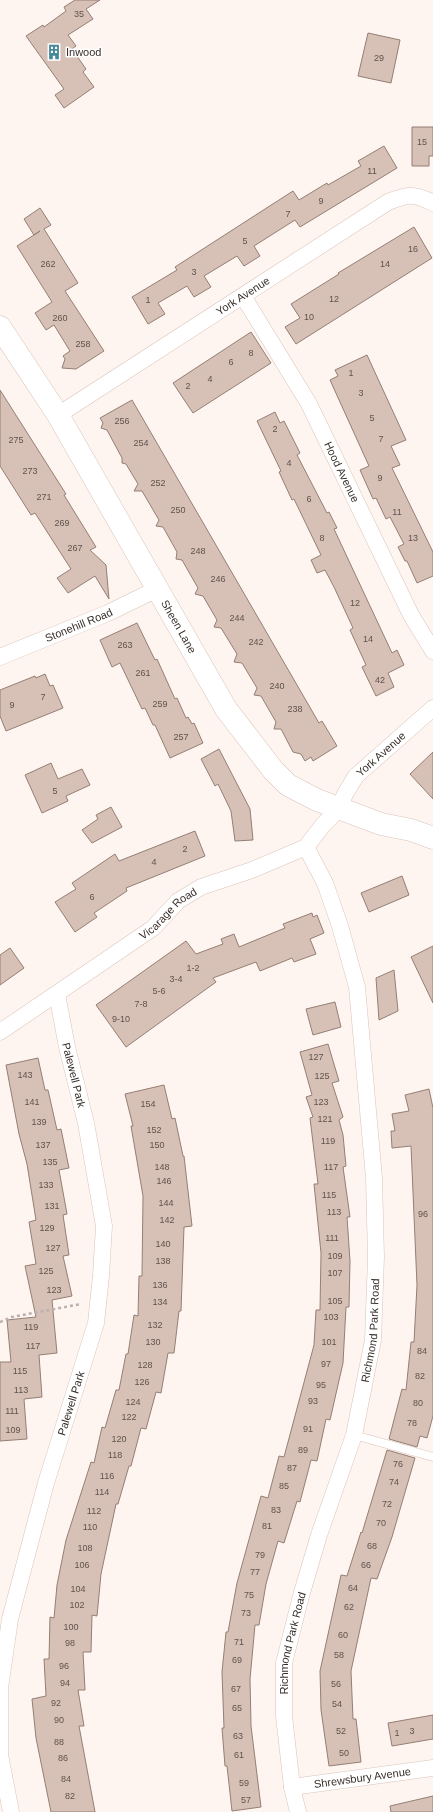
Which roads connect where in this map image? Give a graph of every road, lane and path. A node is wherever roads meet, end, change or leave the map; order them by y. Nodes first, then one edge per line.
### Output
1 (433, 203) edge
2 (243, 296) junction
3 (0, 327) edge
4 (58, 415) junction
5 (156, 589) junction
6 (433, 651) edge
7 (0, 658) edge
8 (433, 708) edge
9 (339, 809) junction
10 (433, 838) edge
11 (306, 847) junction
12 (57, 994) junction
13 (0, 1032) edge
14 (98, 1304) junction
15 (0, 1322) edge
16 (354, 1435) junction
17 (433, 1457) edge
18 (433, 1768) edge
19 (292, 1787) junction
20 (12, 1812) edge
21 (298, 1812) edge

1 - 2 street, York Avenue
2 - 4 street, York Avenue
2 - 6 street, Hood Avenue
3 - 4 main road, Sheen Lane
4 - 5 main road, Sheen Lane
5 - 7 street, Stonehill Road
5 - 9 main road, Sheen Lane
8 - 9 street, York Avenue
9 - 10 main road, Sheen Lane
9 - 11 street, Vicarage Road
11 - 12 street, Vicarage Road
11 - 16 street, Richmond Park Road
12 - 13 street, Vicarage Road
12 - 14 street, Palewell Park
14 - 15 path
14 - 20 street, Palewell Park
16 - 17 lane
16 - 19 street, Richmond Park Road
18 - 19 street, Shrewsbury Avenue
19 - 21 street, Richmond Park Road

